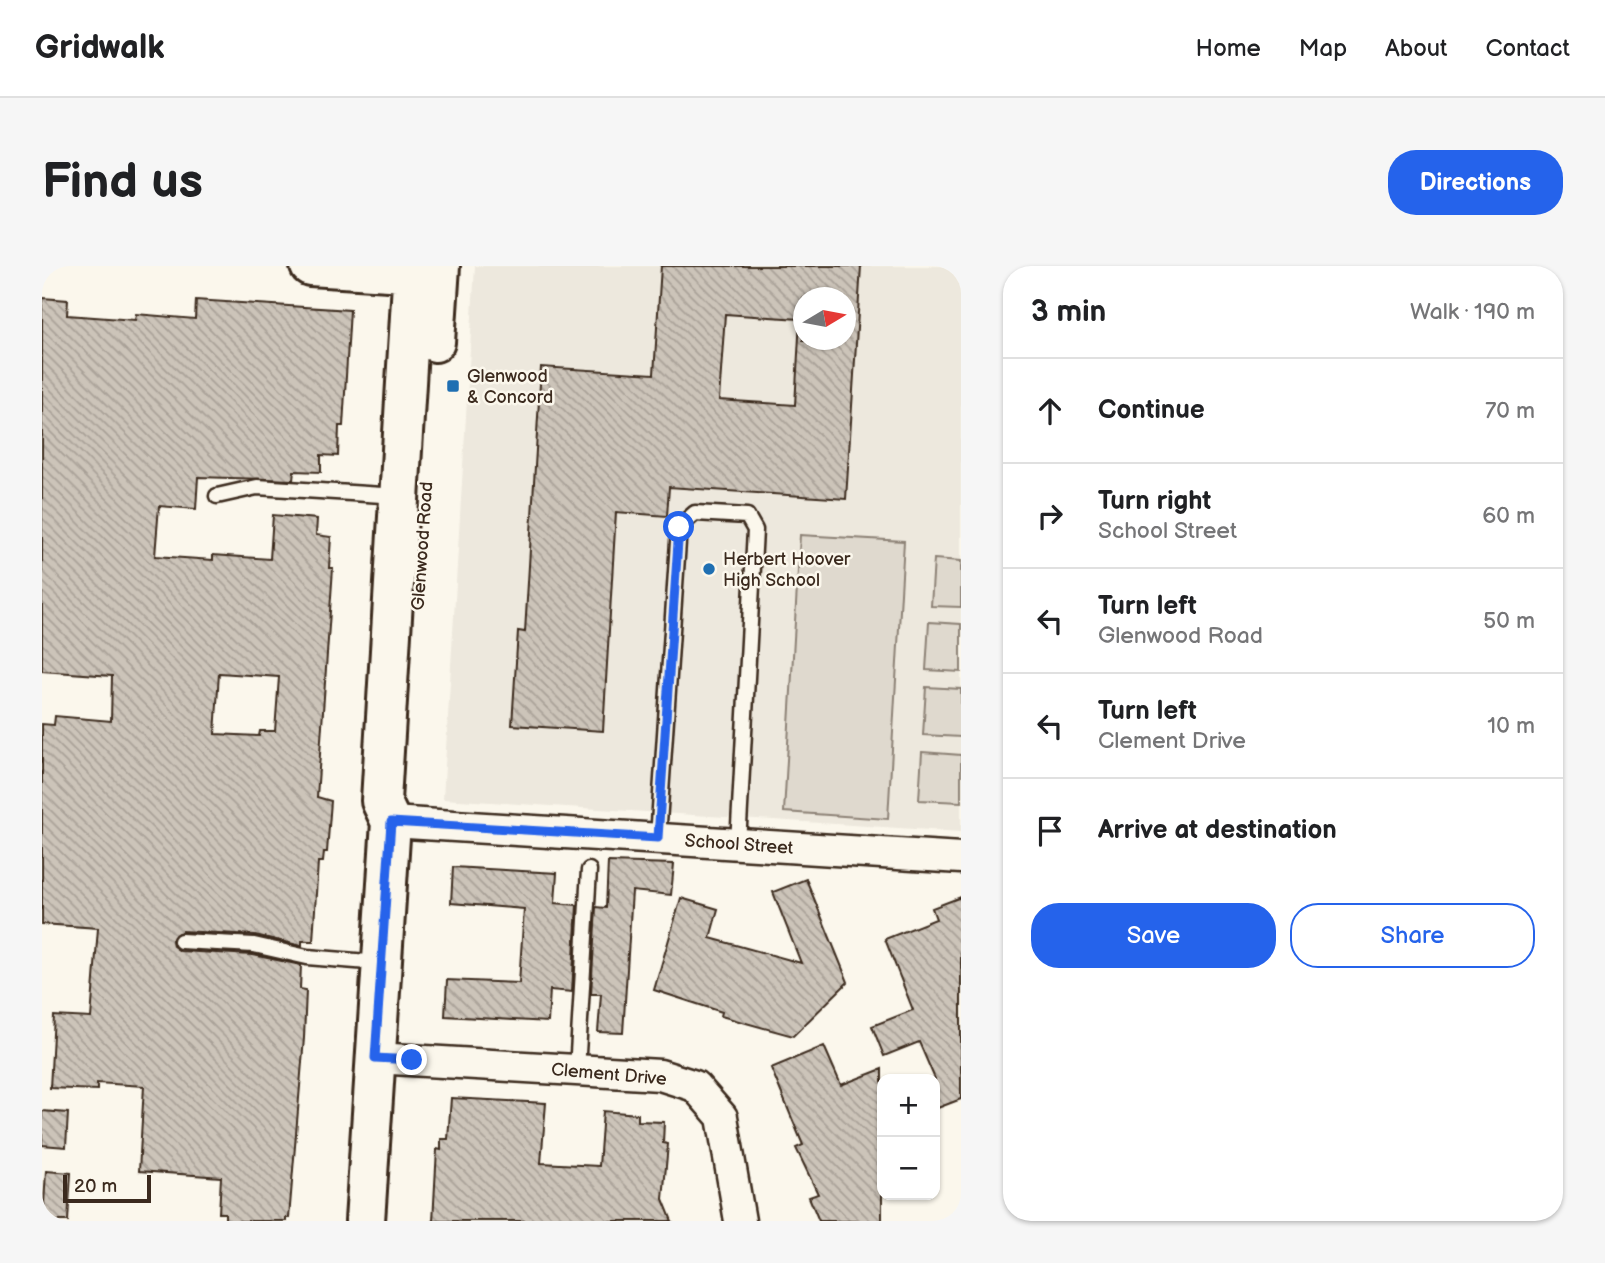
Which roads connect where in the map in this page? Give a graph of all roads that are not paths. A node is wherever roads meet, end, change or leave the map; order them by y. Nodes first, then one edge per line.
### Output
1 (310, 266) edge
2 (426, 270) edge
3 (217, 496) dead end
4 (399, 496) junction
5 (391, 822) junction
6 (658, 838) junction
7 (738, 844) junction
8 (961, 858) edge
9 (589, 870) dead end
10 (181, 941) dead end
11 (382, 963) junction
12 (375, 1058) junction
13 (577, 1070) junction
14 (365, 1221) edge
15 (740, 1221) edge

1 - 2 street
2 - 4 street, Glenwood Road
2 - 5 street, Glenwood Road
3 - 4 lane
4 - 5 street, Glenwood Road
5 - 6 street, School Street
5 - 11 street, Glenwood Road
6 - 7 street, School Street
6 - 7 lane
7 - 8 street, School Street
9 - 13 lane
10 - 11 lane
11 - 12 street, Glenwood Road
12 - 13 street, Clement Drive
12 - 14 street, Glenwood Road
13 - 15 street, Clement Drive

